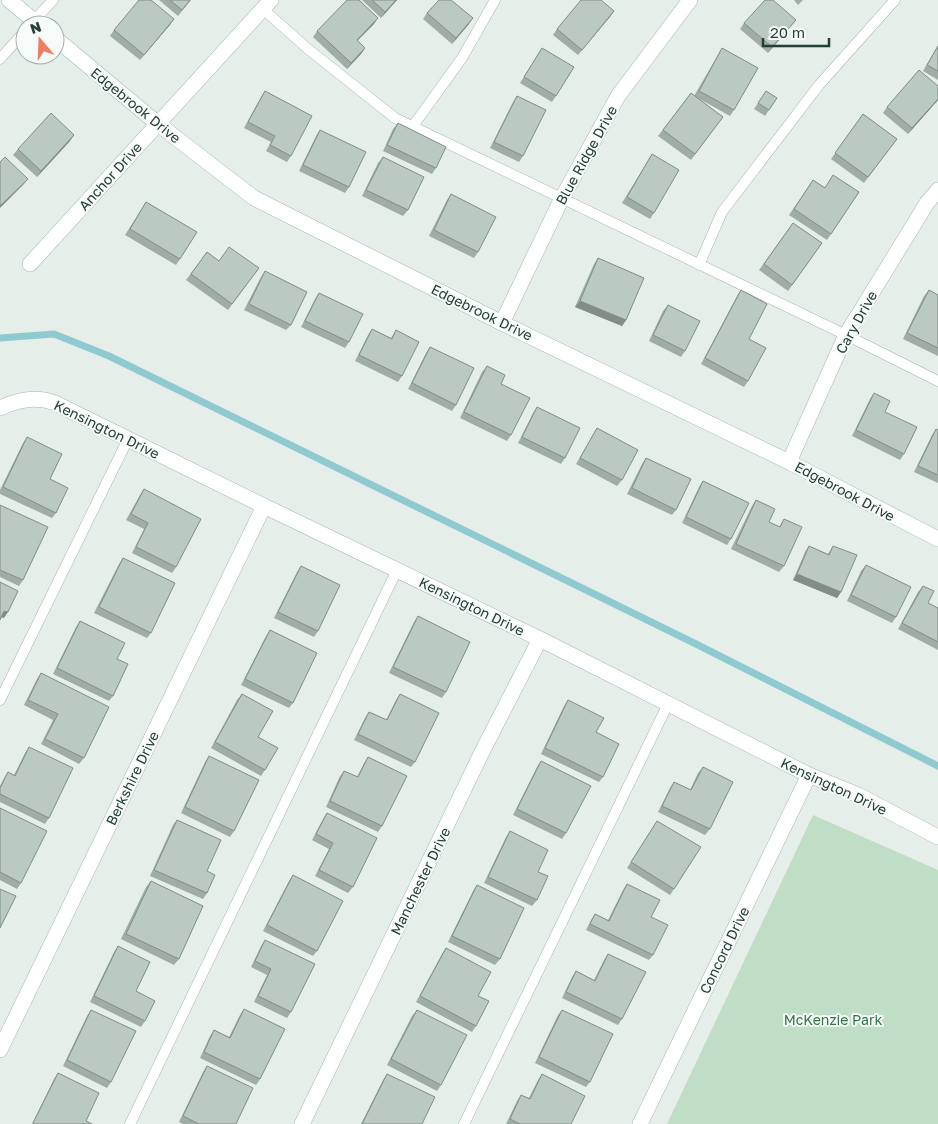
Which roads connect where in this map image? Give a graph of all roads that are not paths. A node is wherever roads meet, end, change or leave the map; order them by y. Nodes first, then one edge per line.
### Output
1 (9, 0) edge
2 (53, 0) edge
3 (495, 0) edge
4 (690, 0) edge
5 (895, 0) edge
6 (267, 4) edge
7 (22, 15) edge
8 (41, 15) edge
9 (15, 44) edge
10 (65, 46) edge
11 (0, 59) edge
12 (158, 124) junction
13 (413, 126) junction
14 (938, 190) edge
15 (562, 198) junction
16 (30, 264) dead end
17 (699, 265) junction
18 (502, 323) junction
19 (846, 335) junction
20 (938, 381) edge
21 (0, 408) edge
22 (128, 439) junction
23 (789, 462) junction
24 (264, 506) junction
25 (938, 539) edge
26 (397, 570) junction
27 (540, 638) junction
28 (0, 700) edge
29 (668, 704) junction
30 (809, 775) junction
31 (938, 837) edge
32 (0, 1050) edge
33 (130, 1124) edge
34 (302, 1124) edge
35 (464, 1124) edge
36 (640, 1124) edge

1 - 7 street
2 - 8 lane
3 - 13 lane
4 - 15 street, Blue Ridge Drive
5 - 17 lane
6 - 12 street, Anchor Drive
6 - 13 lane
9 - 11 lane
10 - 12 street, Edgebrook Drive
12 - 16 street, Anchor Drive
12 - 18 street, Edgebrook Drive
13 - 15 lane
14 - 19 street, Cary Drive
15 - 17 lane
15 - 18 street, Blue Ridge Drive
17 - 19 lane
18 - 23 street, Edgebrook Drive
19 - 20 lane
19 - 23 street, Cary Drive
21 - 22 street, Kensington Drive
22 - 24 street, Kensington Drive
22 - 28 lane
23 - 25 street, Edgebrook Drive
24 - 26 street, Kensington Drive
24 - 32 street, Berkshire Drive
26 - 27 street, Kensington Drive
26 - 33 lane
27 - 29 street, Kensington Drive
27 - 34 street, Manchester Drive
29 - 30 street, Kensington Drive
29 - 35 lane
30 - 31 street, Kensington Drive
30 - 36 street, Concord Drive

